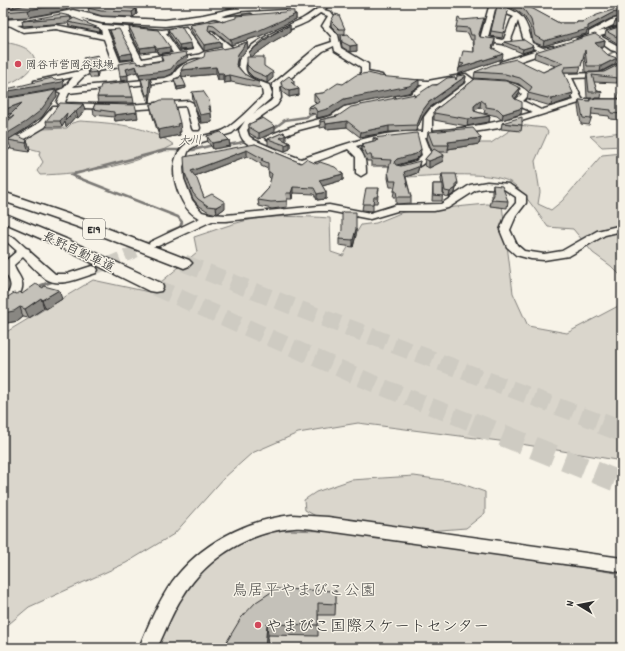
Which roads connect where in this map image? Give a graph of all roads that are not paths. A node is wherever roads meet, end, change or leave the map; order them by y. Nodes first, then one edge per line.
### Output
1 (349, 3) edge
2 (326, 5) junction
3 (317, 10) junction
4 (73, 13) junction
5 (284, 14) edge
6 (215, 16) junction
7 (519, 18) junction
8 (622, 19) edge
9 (228, 21) edge
10 (6, 23) edge
11 (103, 27) junction
12 (184, 28) junction
13 (622, 28) edge
14 (122, 29) junction
15 (162, 32) junction
16 (212, 33) edge
17 (271, 35) junction
18 (594, 35) junction
19 (106, 37) junction
20 (571, 42) edge
21 (248, 43) edge
22 (337, 46) junction
23 (556, 46) edge
24 (542, 50) junction
25 (622, 51) edge
26 (221, 52) edge
27 (177, 54) junction
28 (139, 61) junction
29 (117, 64) junction
30 (622, 64) edge
31 (495, 65) edge
32 (81, 74) junction
33 (470, 77) junction
34 (387, 79) edge
35 (397, 82) edge
36 (428, 82) junction
37 (30, 85) edge
38 (66, 91) junction
39 (54, 92) edge
40 (389, 101) edge
41 (580, 101) junction
42 (61, 102) junction
43 (618, 102) edge
44 (366, 104) edge
45 (622, 107) edge
46 (540, 112) junction
47 (488, 118) edge
48 (499, 125) junction
49 (196, 128) dead end
50 (423, 134) junction
51 (257, 145) junction
52 (350, 146) junction
53 (3, 148) edge
54 (243, 148) edge
55 (400, 168) edge
56 (361, 173) dead end
57 (3, 196) edge
58 (3, 217) edge
59 (211, 217) junction
60 (622, 228) edge
61 (3, 237) edge
62 (154, 244) tunnel mouth
63 (25, 251) junction
64 (184, 263) tunnel mouth
65 (92, 270) tunnel mouth
66 (155, 287) tunnel mouth
67 (3, 304) edge
68 (622, 565) edge
69 (148, 648) edge

1 - 2 main road
2 - 3 street
2 - 6 main road
3 - 17 street
3 - 22 street
4 - 6 main road
4 - 10 main road
4 - 11 street
5 - 6 street
7 - 7 street
7 - 24 street
8 - 18 street
9 - 12 street
10 - 19 street
11 - 14 street
11 - 19 street
12 - 15 street
12 - 27 street
13 - 18 street
14 - 15 street
14 - 28 street
15 - 27 street
16 - 26 street
17 - 21 street
17 - 59 street
18 - 20 street
18 - 25 street
19 - 29 street
22 - 34 street
22 - 51 street
23 - 24 street
24 - 31 street
27 - 28 street
28 - 29 street
29 - 32 street
30 - 41 street
32 - 37 street
32 - 38 street
32 - 38 street
33 - 36 street
33 - 46 street
33 - 50 street
35 - 36 street
36 - 40 street
38 - 39 street
38 - 42 street
41 - 43 street
41 - 46 street
42 - 49 street
42 - 53 street
43 - 45 street
44 - 51 street
46 - 48 street
47 - 48 street
48 - 50 street
50 - 52 street
50 - 55 street
51 - 52 street
51 - 54 street
52 - 56 street
57 - 64 highway, 長野自動車道 / E19
58 - 66 highway, 長野自動車道 / E19
59 - 60 street
59 - 62 street
61 - 63 street
63 - 65 street
63 - 67 street
68 - 69 street

